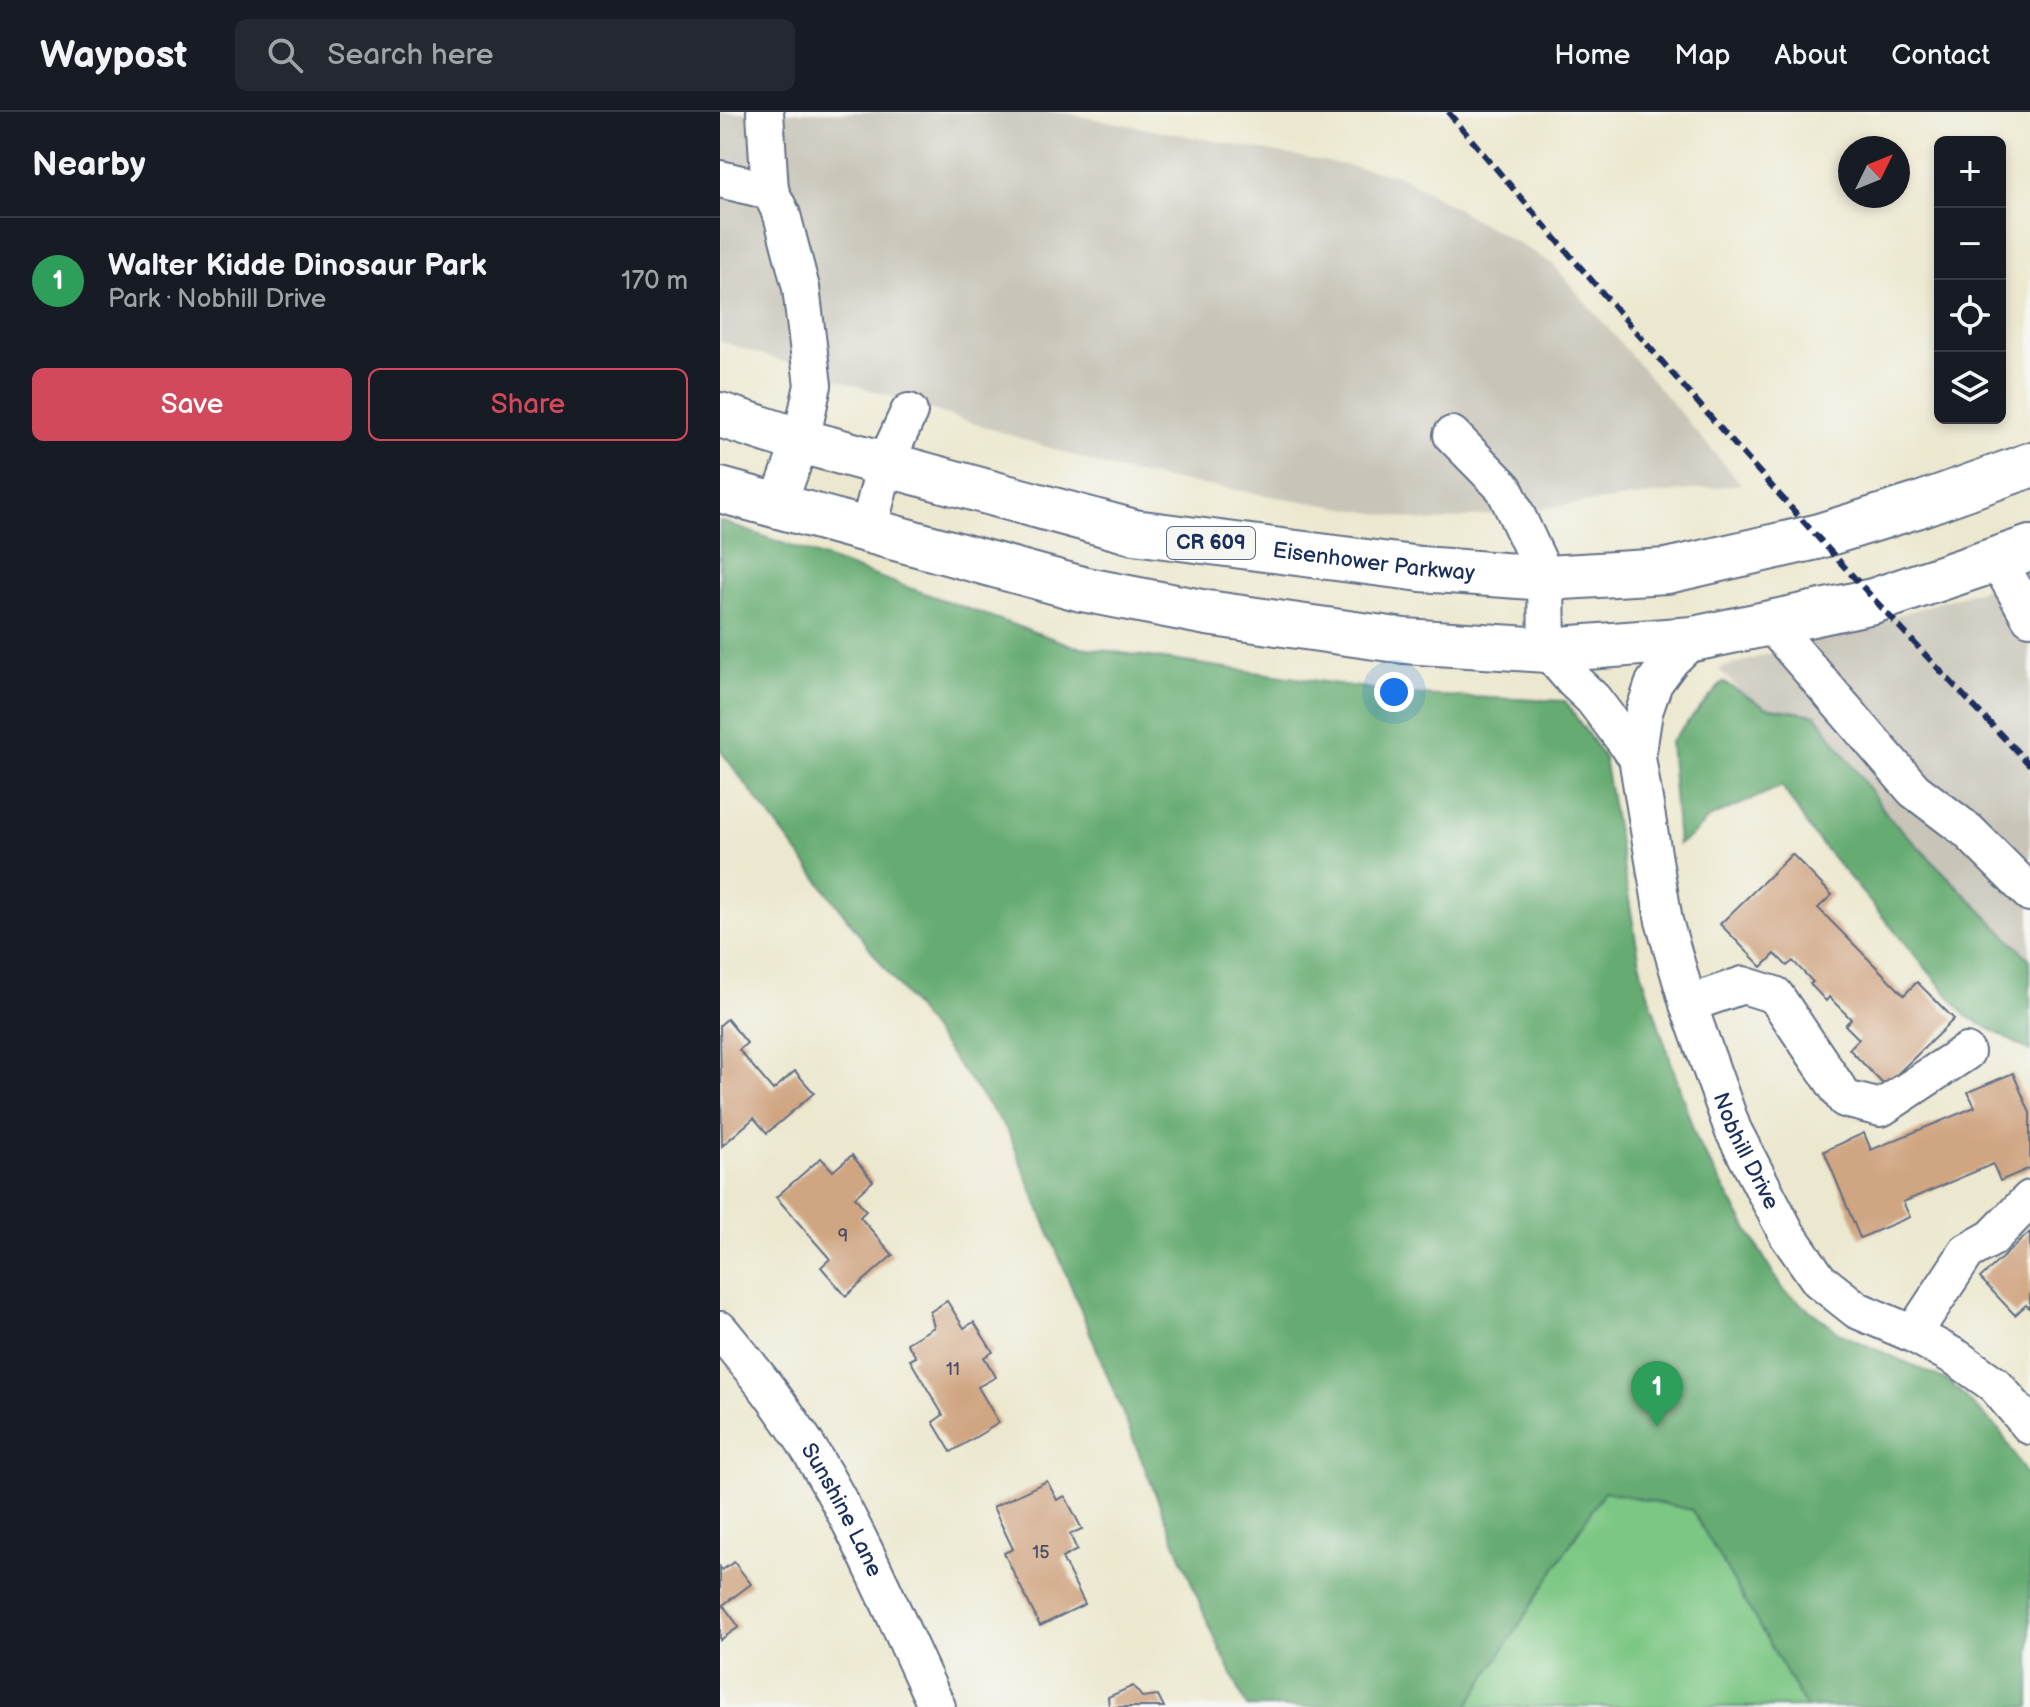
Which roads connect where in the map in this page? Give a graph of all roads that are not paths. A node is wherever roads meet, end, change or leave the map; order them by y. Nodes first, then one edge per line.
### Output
1 (765, 112) edge
2 (720, 179) edge
3 (770, 191) junction
4 (909, 412) dead end
5 (720, 415) edge
6 (1452, 435) dead end
7 (801, 441) junction
8 (885, 464) junction
9 (2030, 465) edge
10 (720, 490) edge
11 (777, 507) junction
12 (868, 531) junction
13 (2014, 553) edge
14 (1546, 578) junction
15 (2030, 617) edge
16 (1770, 623) junction
17 (1693, 639) junction
18 (1547, 650) junction
19 (1637, 757) junction
20 (2030, 893) edge
21 (1688, 1004) junction
22 (1966, 1052) dead end
23 (2030, 1199) edge
24 (720, 1330) edge
25 (1913, 1334) junction
26 (2030, 1426) edge
27 (937, 1707) edge

1 - 3 street
2 - 3 street
3 - 7 street
4 - 8 street
5 - 7 main road, Eisenhower Parkway / CR 609
6 - 14 street
7 - 8 main road, Eisenhower Parkway / CR 609
7 - 11 street
8 - 12 street
8 - 14 main road, Eisenhower Parkway / CR 609
9 - 14 main road, Eisenhower Parkway / CR 609
10 - 11 main road
11 - 12 main road
12 - 18 main road
13 - 15 street
13 - 16 main road
14 - 18 street
16 - 17 main road
16 - 20 street
17 - 18 main road
17 - 19 street
18 - 19 street
19 - 21 street, Nobhill Drive
21 - 22 street
21 - 25 street, Nobhill Drive
23 - 25 street
24 - 27 street, Sunshine Lane
25 - 26 street, Nobhill Drive

